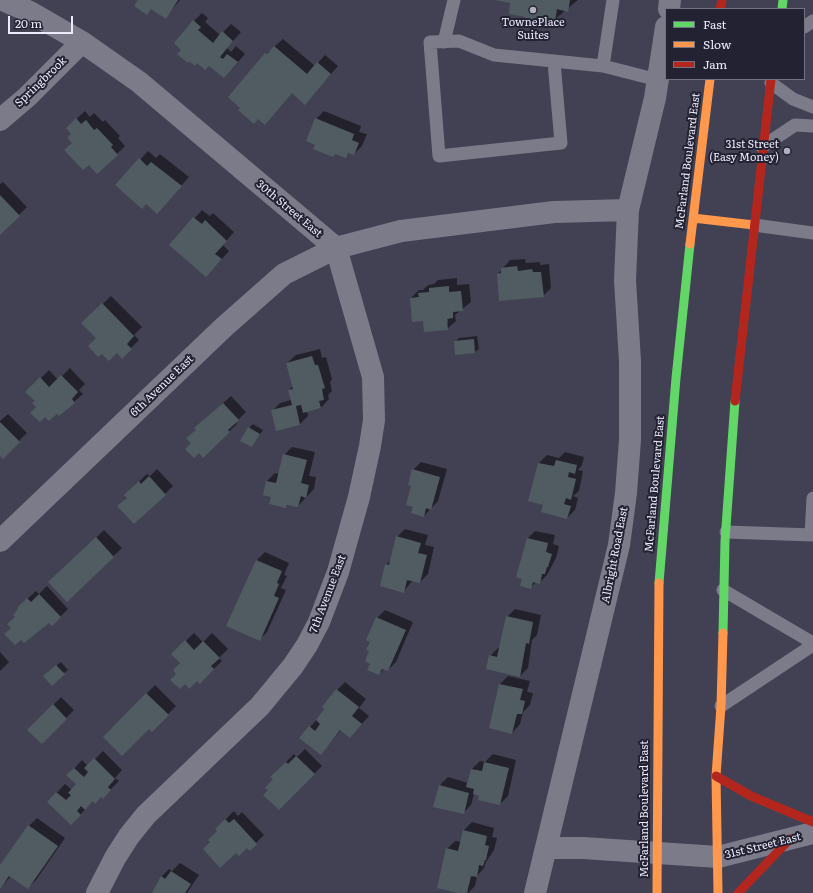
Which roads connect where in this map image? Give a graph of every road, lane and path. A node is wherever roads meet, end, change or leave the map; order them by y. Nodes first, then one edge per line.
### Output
1 (3, 0) edge
2 (454, 0) edge
3 (613, 0) edge
4 (665, 34) edge
5 (82, 42) junction
6 (444, 42) junction
7 (554, 62) junction
8 (603, 66) junction
9 (658, 80) junction
10 (710, 80) edge
11 (771, 81) edge
12 (813, 107) edge
13 (0, 120) edge
14 (813, 126) edge
15 (762, 147) junction
16 (628, 210) junction
17 (693, 218) junction
18 (754, 225) junction
19 (813, 233) edge
20 (336, 248) junction
21 (813, 498) edge
22 (726, 532) junction
23 (812, 535) edge
24 (0, 541) edge
25 (723, 590) junction
26 (813, 644) edge
27 (720, 706) junction
28 (716, 776) junction
29 (813, 822) edge
30 (813, 833) edge
31 (790, 839) junction
32 (546, 848) junction
33 (656, 854) junction
34 (718, 857) junction
35 (97, 893) edge
36 (535, 893) edge
37 (657, 893) edge
38 (718, 893) edge
39 (738, 893) edge

1 - 5 street, 30th Street East
2 - 6 lane
3 - 8 lane
4 - 9 street, Albright Road East
5 - 13 street, Springbrook
5 - 20 street, 30th Street East
6 - 7 lane
6 - 7 lane
7 - 8 lane
8 - 9 lane
9 - 16 street, Albright Road East
10 - 17 highway, McFarland Boulevard East
11 - 12 lane
11 - 15 highway
14 - 15 lane
15 - 18 highway
16 - 20 street
16 - 32 street, Albright Road East
17 - 18 highway
17 - 33 highway, McFarland Boulevard East
18 - 19 lane
18 - 22 highway
20 - 24 street, 6th Avenue East
20 - 35 street, 7th Avenue East
21 - 23 lane
22 - 23 lane
22 - 25 highway
25 - 26 lane
25 - 27 highway
26 - 27 lane
27 - 28 highway
28 - 29 highway
28 - 34 highway
30 - 31 street, 31st Street East
31 - 34 street, 31st Street East
31 - 39 highway
32 - 33 street, 31st Street East
32 - 36 street, Albright Road East
33 - 34 street, 31st Street East
33 - 37 highway, McFarland Boulevard East
34 - 38 highway

